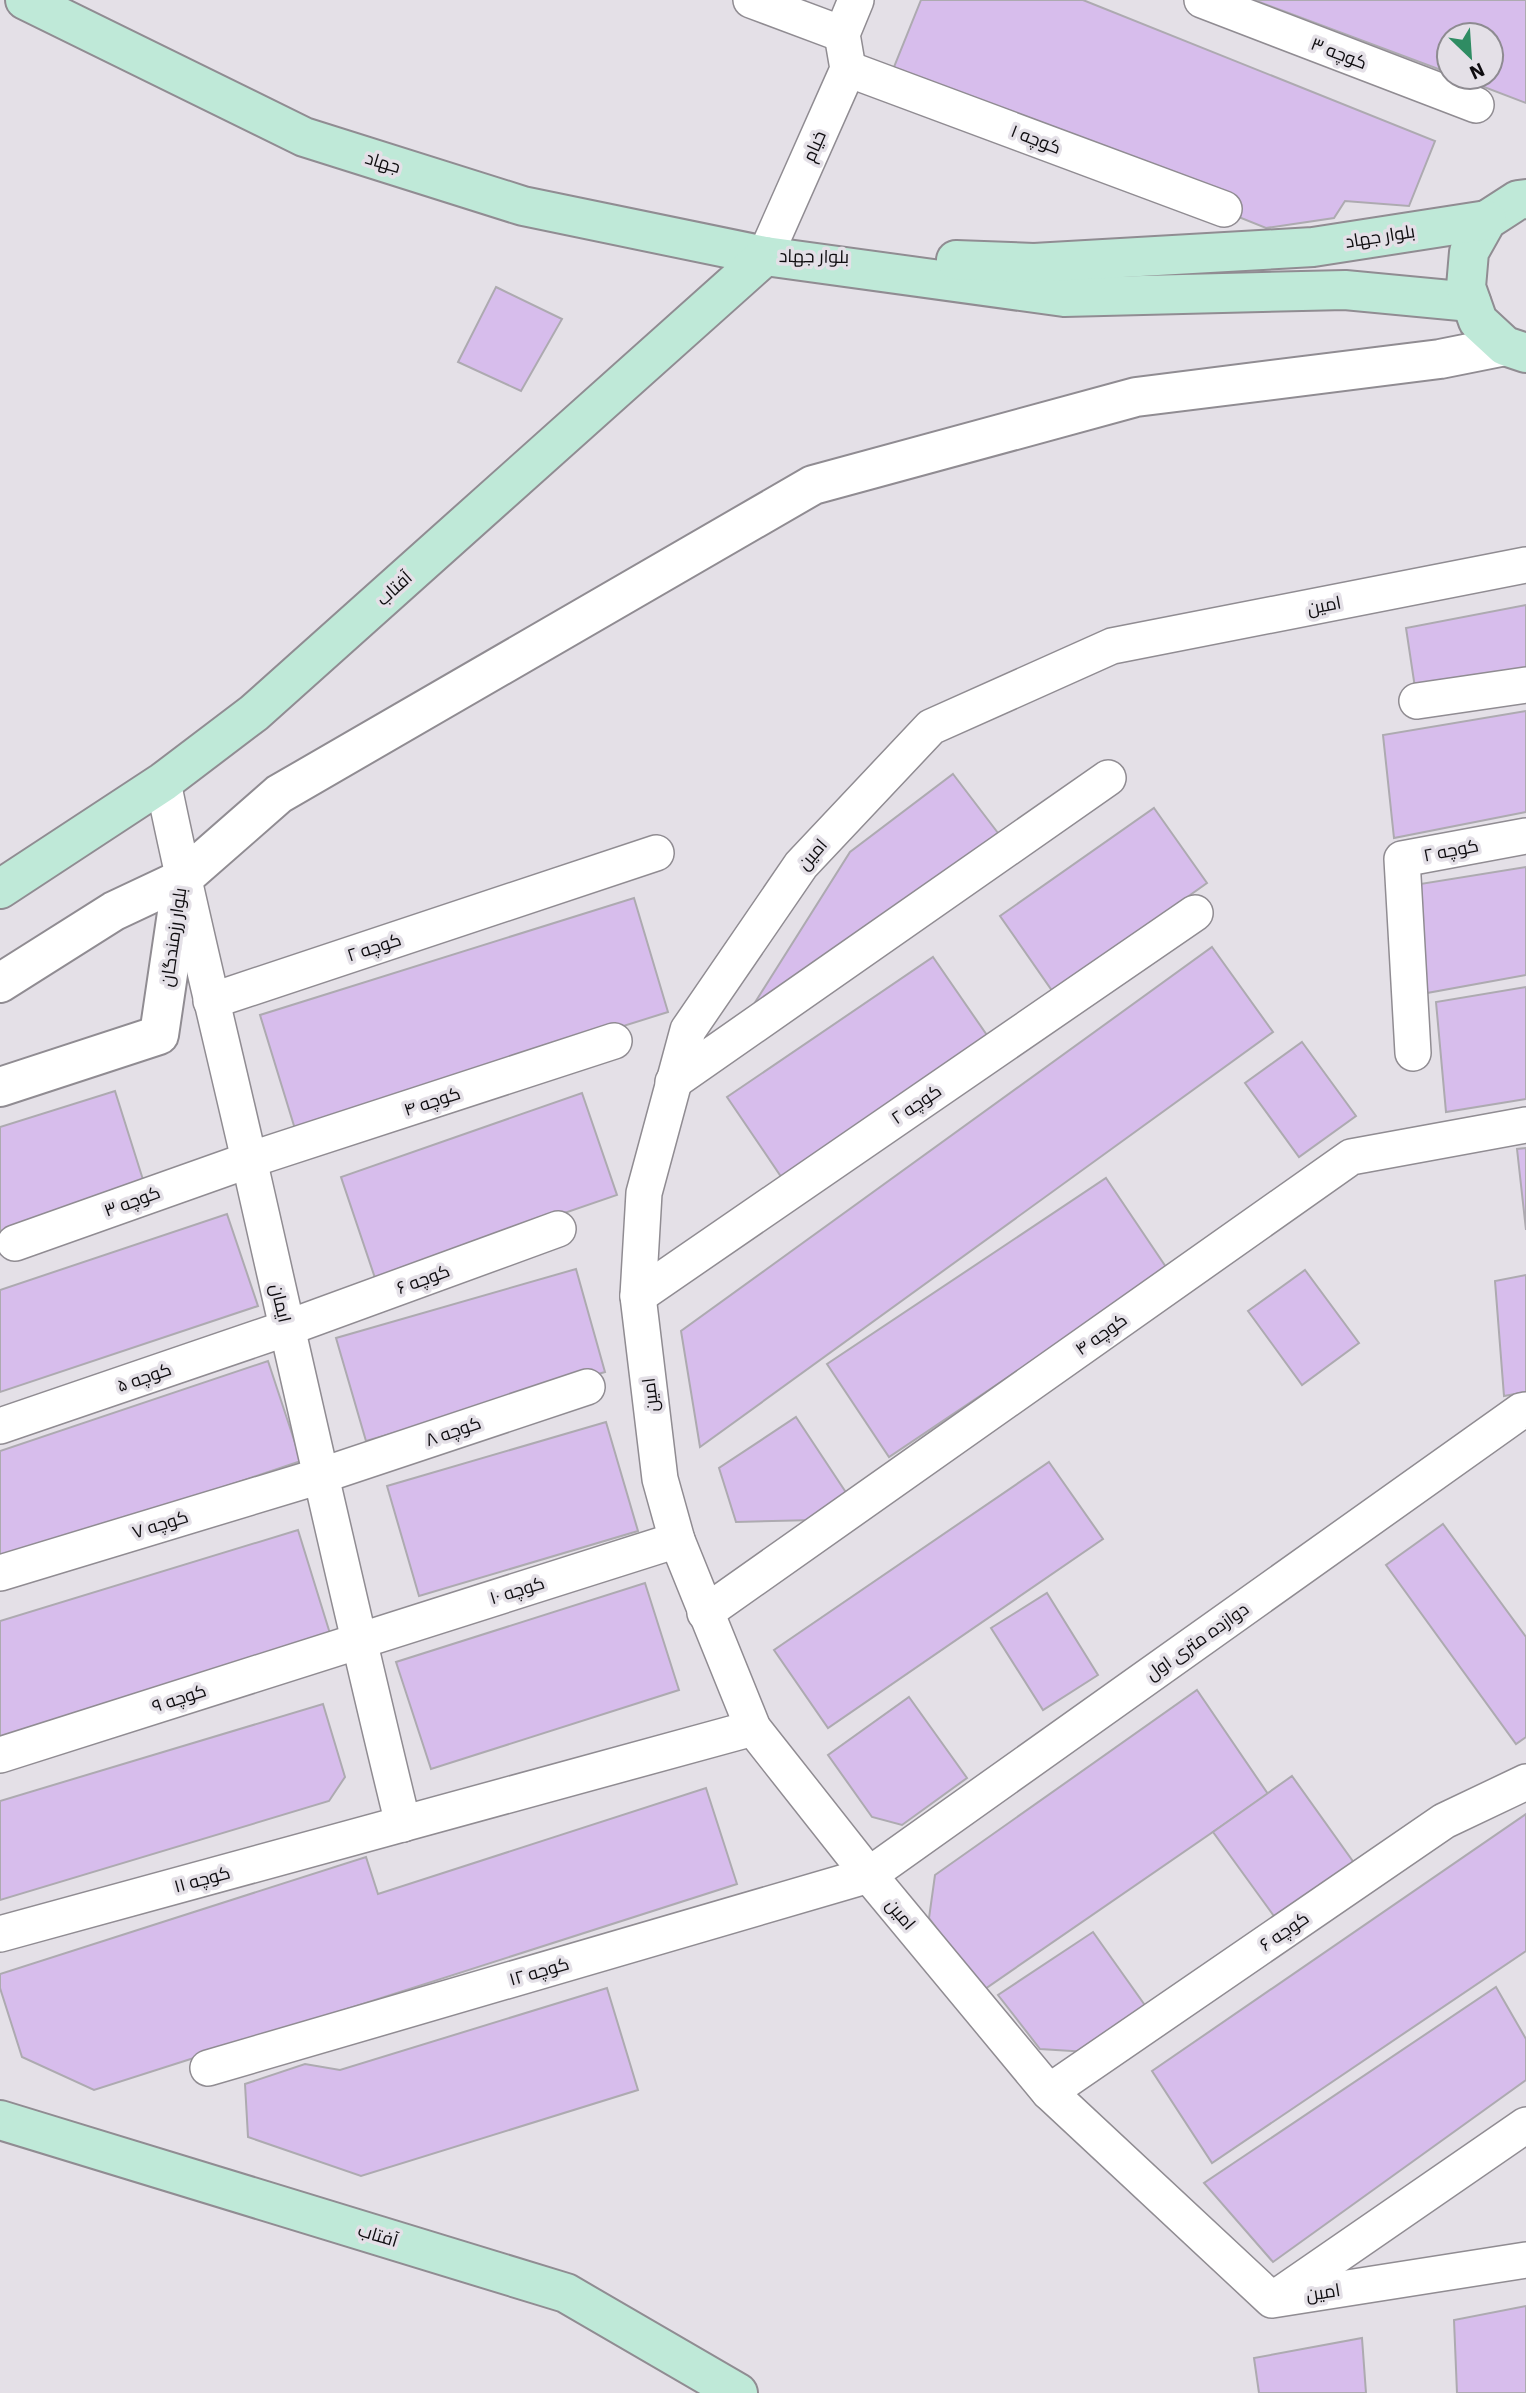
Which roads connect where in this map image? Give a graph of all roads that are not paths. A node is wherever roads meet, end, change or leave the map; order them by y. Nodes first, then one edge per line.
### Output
1 (25, 0) edge
2 (751, 0) edge
3 (856, 0) edge
4 (1202, 0) edge
5 (842, 34) junction
6 (848, 69) junction
7 (1476, 105) dead end
8 (1526, 199) edge
9 (1224, 209) dead end
10 (1488, 220) junction
11 (765, 256) junction
12 (1471, 302) junction
13 (1515, 350) edge
14 (1526, 565) edge
15 (1526, 685) edge
16 (1417, 701) dead end
17 (1108, 778) dead end
18 (163, 782) junction
19 (1526, 836) edge
20 (656, 853) dead end
21 (183, 879) junction
22 (0, 889) edge
23 (1195, 913) dead end
24 (0, 983) edge
25 (211, 1001) junction
26 (614, 1041) dead end
27 (1413, 1053) dead end
28 (673, 1082) junction
29 (0, 1087) edge
30 (1526, 1125) edge
31 (249, 1160) junction
32 (558, 1229) dead end
33 (15, 1243) dead end
34 (638, 1296) junction
35 (287, 1328) junction
36 (587, 1387) dead end
37 (1526, 1410) edge
38 (0, 1426) edge
39 (320, 1476) junction
40 (677, 1540) junction
41 (0, 1573) edge
42 (705, 1613) junction
43 (358, 1641) junction
44 (753, 1728) junction
45 (0, 1755) edge
46 (1526, 1782) edge
47 (403, 1824) junction
48 (869, 1875) junction
49 (0, 1934) edge
50 (208, 2068) dead end
51 (1049, 2092) junction
52 (0, 2120) edge
53 (1526, 2124) edge
54 (1526, 2260) edge
55 (1272, 2300) junction
56 (738, 2393) edge

1 - 11 main road, جهاد
2 - 5 street
3 - 5 street
4 - 7 street, کوچه ۳
5 - 6 street
6 - 9 street, کوچه ۱
6 - 11 street, خیام
8 - 10 main road
10 - 11 main road, بلوار جهاد
10 - 12 main road
11 - 12 main road, بلوار جهاد
11 - 18 main road, آفتاب
12 - 13 main road
13 - 21 street
14 - 28 street, امین
15 - 16 street
17 - 28 street
18 - 21 street, ایمان
18 - 22 main road, آفتاب
19 - 27 street, کوچه ۲
20 - 25 street, کوچه ۲
21 - 24 street, بلوار رزمندگان
21 - 25 street, ایمان
21 - 29 street, بلوار رزمندگان
23 - 34 street, کوچه ۲
25 - 31 street, ایمان
26 - 31 street, کوچه ۴
28 - 34 street, امین
30 - 42 street, کوچه ۴
31 - 33 street, کوچه ۳
31 - 35 street, ایمان
32 - 35 street, کوچه ۶
34 - 40 street, امین
35 - 38 street, کوچه ۵
35 - 39 street, ایمان
36 - 39 street, کوچه ۸
37 - 48 street, دوازده متری اول
39 - 41 street, کوچه ۷
39 - 43 street, ایمان
40 - 42 street, امین
40 - 43 street, کوچه ۱۰
42 - 44 street, امین
43 - 45 street, کوچه ۹
43 - 47 street, ایمان
44 - 47 street, کوچه ۱۱
44 - 48 street, امین
46 - 51 street, کوچه ۶
47 - 49 street, کوچه ۱۱
48 - 50 street, کوچه ۱۲
48 - 51 street, امین
51 - 55 street, امین
52 - 56 main road, آفتاب
53 - 55 street
54 - 55 street, امین

